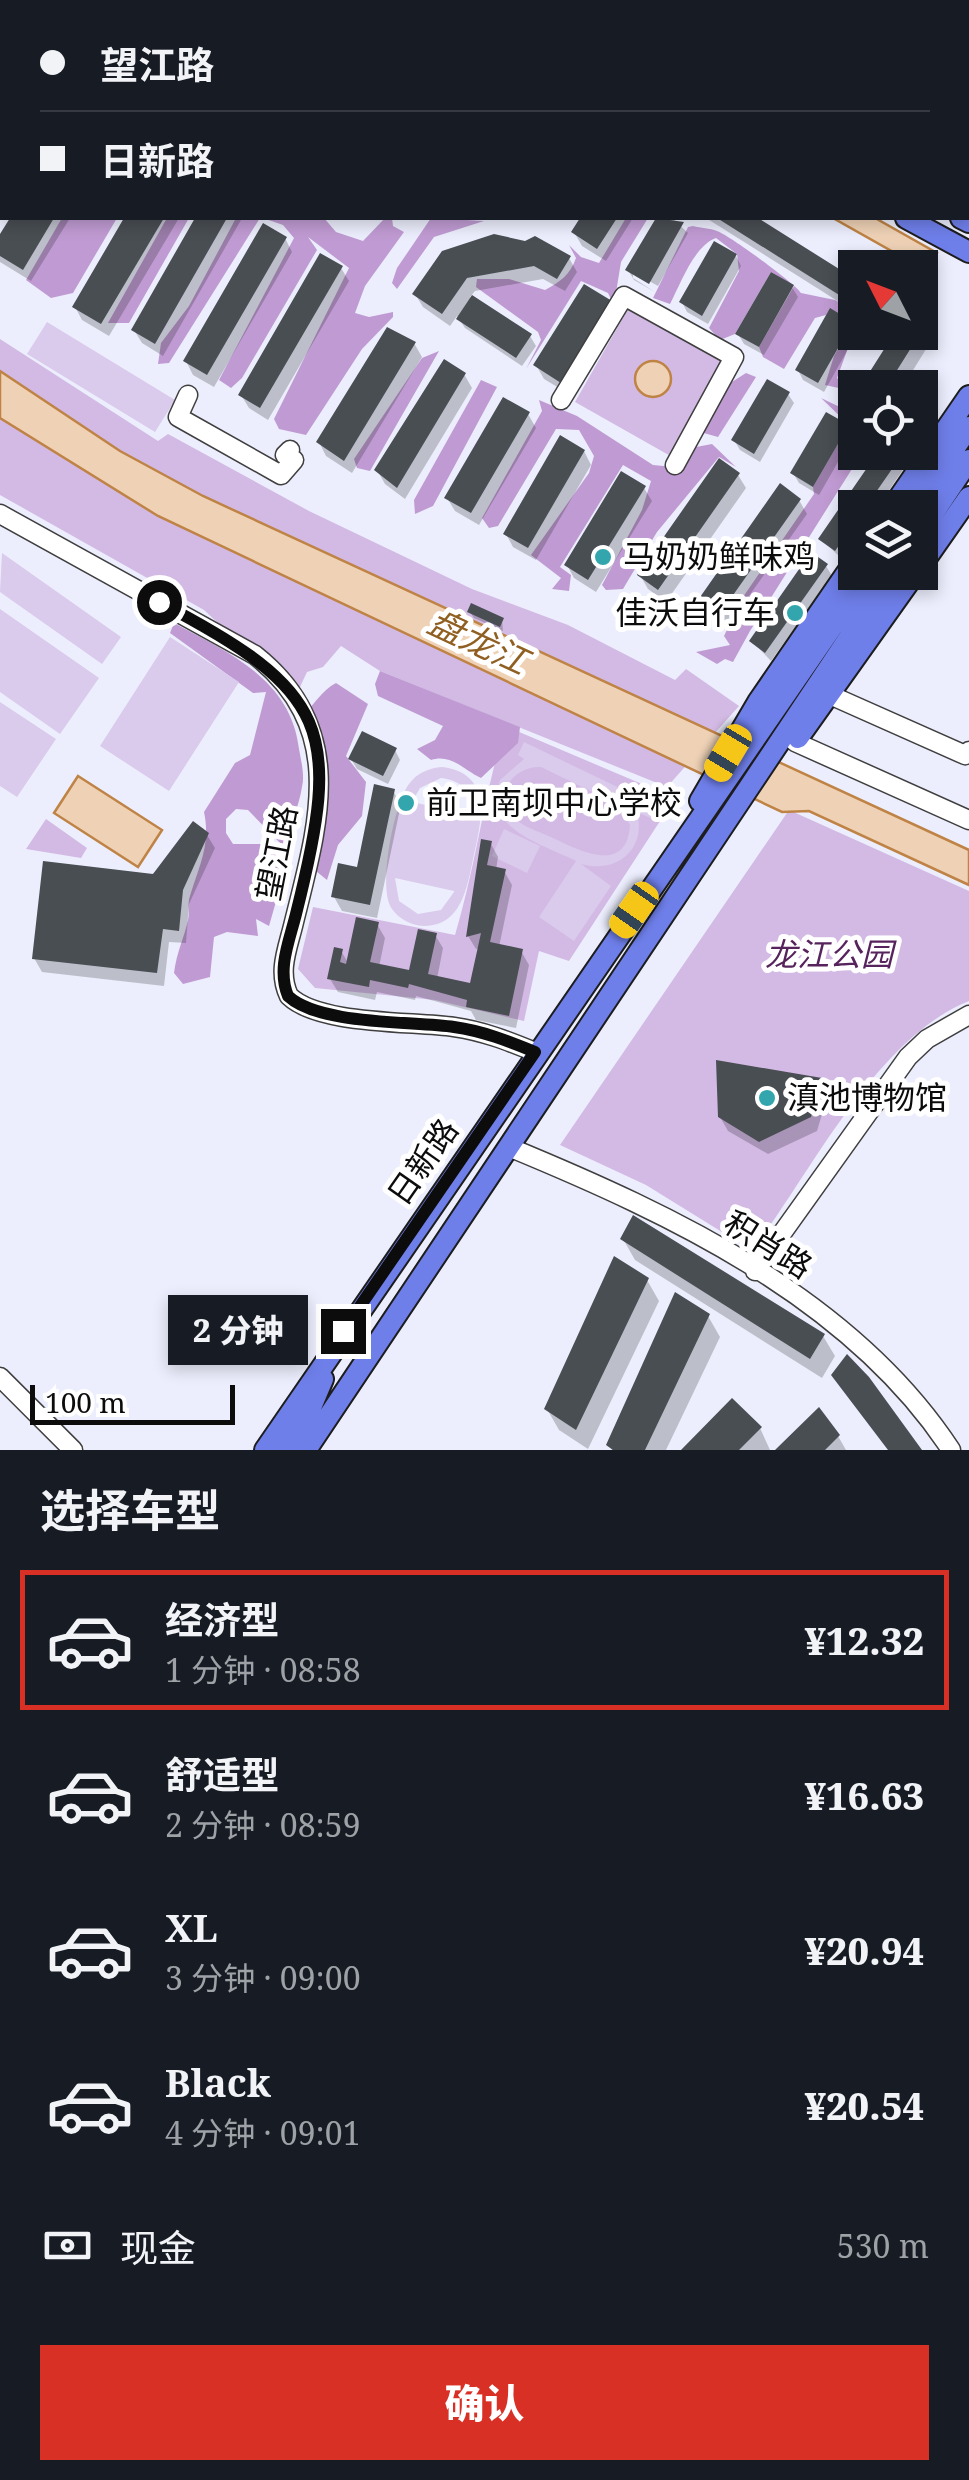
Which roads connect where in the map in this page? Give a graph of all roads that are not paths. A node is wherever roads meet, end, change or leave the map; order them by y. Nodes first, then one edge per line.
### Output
1 (910, 220) edge
2 (969, 252) edge
3 (188, 395) dead end
4 (969, 396) edge
5 (561, 400) dead end
6 (969, 427) edge
7 (290, 450) dead end
8 (969, 460) edge
9 (675, 465) dead end
10 (904, 490) edge
11 (926, 490) edge
12 (969, 497) edge
13 (938, 506) edge
14 (0, 514) edge
15 (938, 541) edge
16 (841, 590) edge
17 (859, 590) edge
18 (880, 590) edge
19 (904, 590) edge
20 (830, 695) junction
21 (792, 705) junction
22 (773, 731) junction
23 (969, 752) edge
24 (726, 800) junction
25 (969, 820) edge
26 (969, 1016) edge
27 (535, 1052) junction
28 (511, 1148) junction
29 (755, 1271) junction
30 (343, 1331) junction
31 (0, 1377) edge
32 (73, 1450) edge
33 (264, 1450) edge
34 (286, 1450) edge
35 (306, 1450) edge
36 (951, 1450) edge

1 - 2 main road
3 - 7 street
4 - 10 main road
5 - 9 street
6 - 11 main road
8 - 13 main road
12 - 15 main road, 日新路
14 - 27 street, 望江路
16 - 22 main road, 日新路
17 - 21 main road, 日新路
18 - 21 main road, 日新路
19 - 20 main road, 日新路
20 - 22 main road, 日新路
20 - 23 street
21 - 22 main road, 日新路
22 - 24 main road, 日新路
22 - 24 main road, 日新路
22 - 25 street
24 - 27 main road, 日新路
24 - 28 main road, 日新路
26 - 29 street
27 - 30 main road, 日新路
28 - 29 street, 积肖路
28 - 35 main road, 日新路
29 - 36 street, 积肖路
30 - 33 main road, 日新路
30 - 34 main road
31 - 32 street

